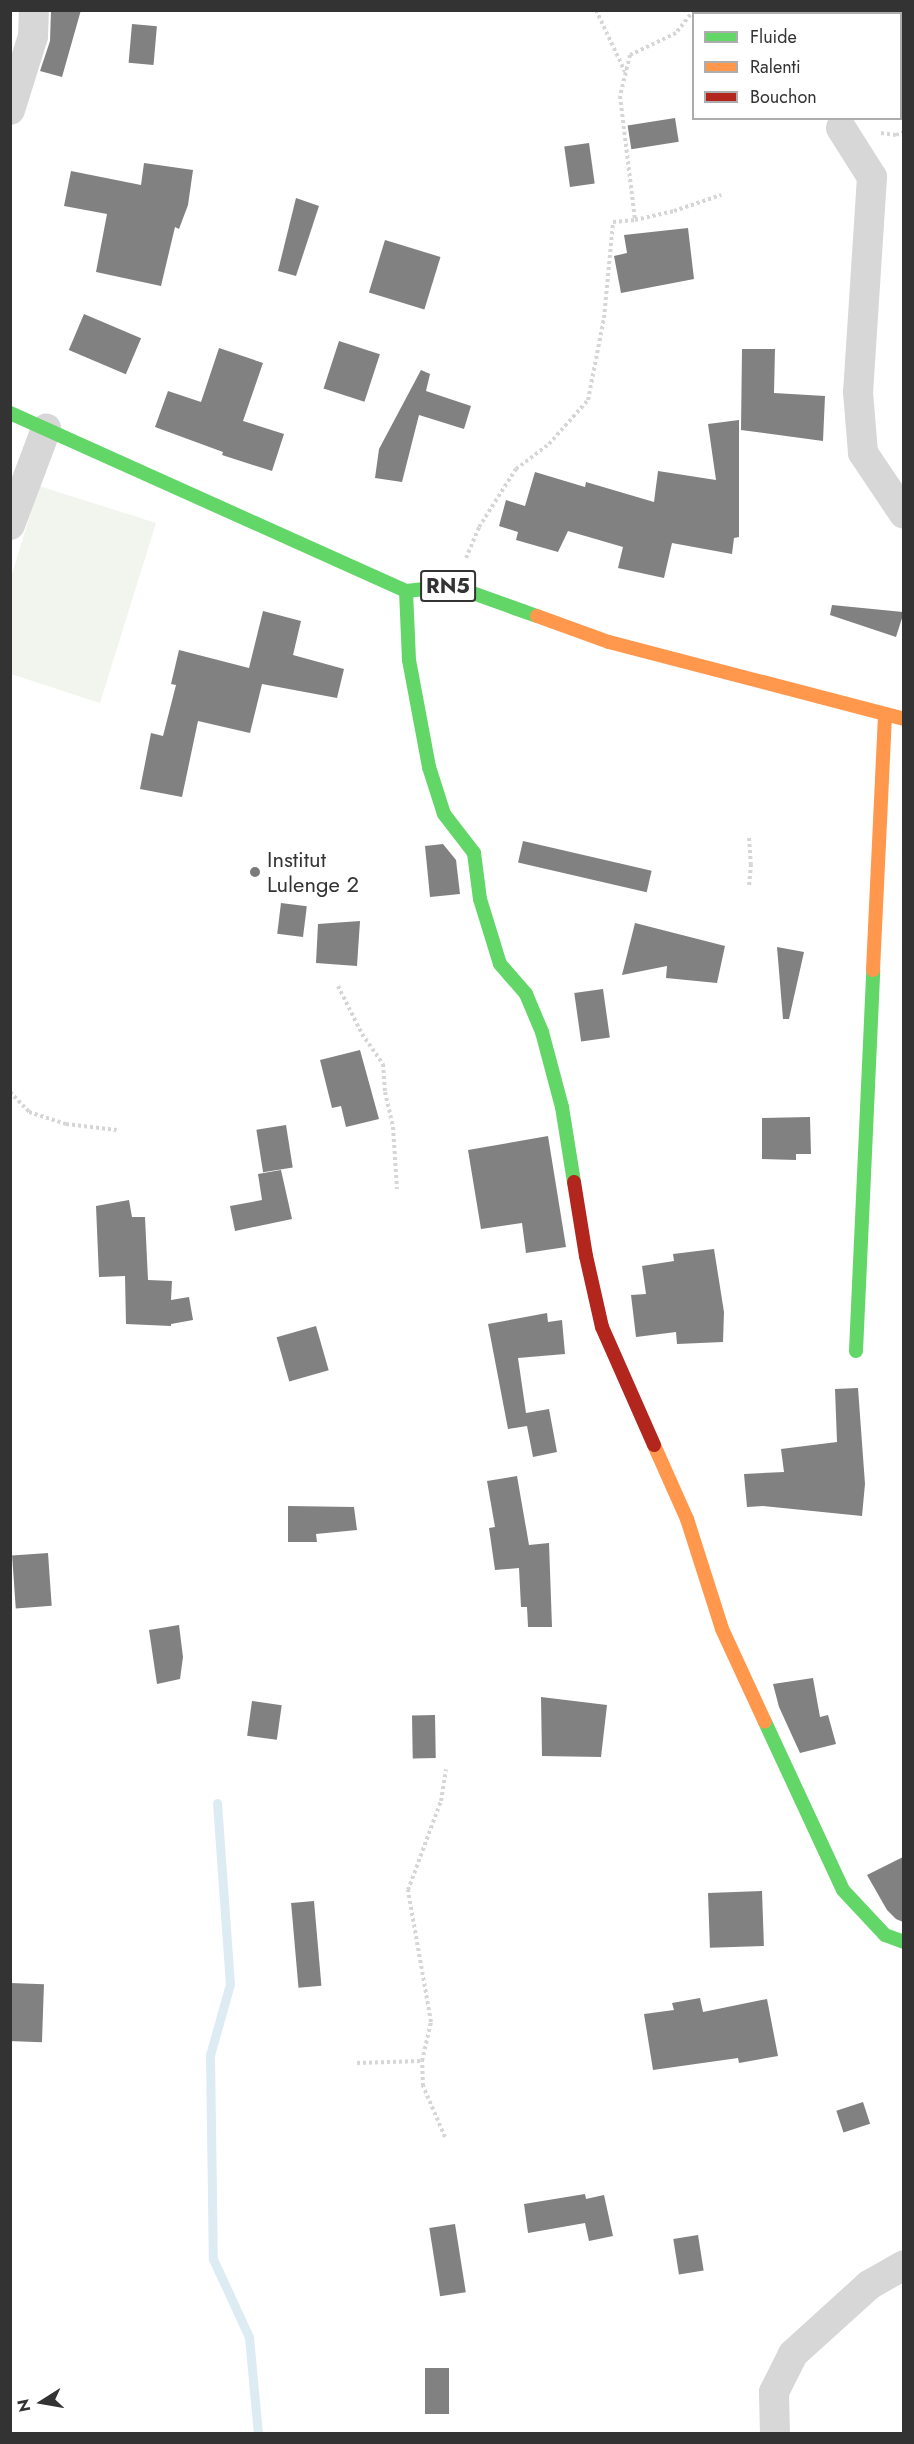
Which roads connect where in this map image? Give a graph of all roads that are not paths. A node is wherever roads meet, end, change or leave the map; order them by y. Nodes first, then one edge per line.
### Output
1 (34, 10) edge
2 (10, 110) edge
3 (841, 128) dead end
4 (10, 412) edge
5 (46, 429) junction
6 (903, 514) edge
7 (10, 525) edge
8 (406, 591) junction
9 (885, 714) junction
10 (903, 719) edge
11 (856, 1351) dead end
12 (903, 1942) edge
13 (903, 2265) edge
14 (775, 2433) edge

1 - 2 street
3 - 6 street
4 - 5 main road, RN5
5 - 7 street
5 - 8 main road, RN5
8 - 9 main road, RN5
8 - 12 main road
9 - 10 main road, RN5
9 - 11 main road
13 - 14 street

